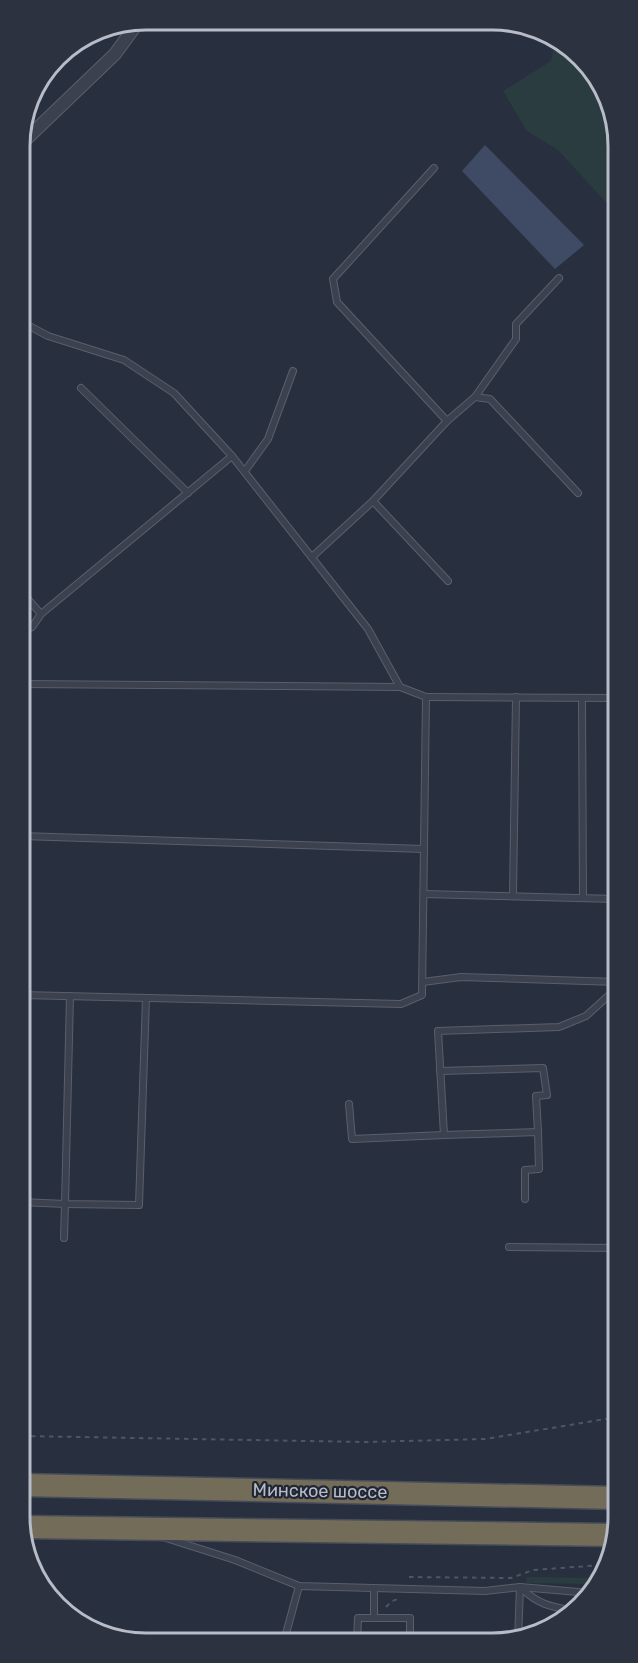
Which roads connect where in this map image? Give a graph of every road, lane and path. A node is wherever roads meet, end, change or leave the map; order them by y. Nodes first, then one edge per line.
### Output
1 (132, 31) edge
2 (30, 136) edge
3 (434, 168) dead end
4 (559, 278) dead end
5 (30, 326) edge
6 (293, 371) dead end
7 (81, 388) dead end
8 (475, 398) junction
9 (447, 421) junction
10 (232, 456) junction
11 (245, 471) junction
12 (188, 493) junction
13 (578, 493) dead end
14 (373, 501) junction
15 (312, 556) junction
16 (448, 581) dead end
17 (30, 601) edge
18 (41, 614) junction
19 (30, 628) edge
20 (30, 684) edge
21 (400, 687) junction
22 (426, 697) junction
23 (516, 697) junction
24 (582, 698) junction
25 (608, 698) edge
26 (30, 836) edge
27 (424, 849) junction
28 (424, 894) junction
29 (513, 896) junction
30 (583, 898) junction
31 (608, 899) edge
32 (423, 982) junction
33 (608, 982) edge
34 (30, 995) edge
35 (70, 996) junction
36 (608, 996) edge
37 (146, 998) junction
38 (440, 1071) junction
39 (350, 1104) dead end
40 (538, 1132) junction
41 (444, 1135) junction
42 (525, 1198) dead end
43 (30, 1202) edge
44 (65, 1204) junction
45 (64, 1238) dead end
46 (509, 1247) dead end
47 (608, 1248) edge
48 (608, 1419) edge
49 (30, 1436) edge
50 (30, 1485) edge
51 (608, 1498) edge
52 (31, 1527) edge
53 (128, 1527) junction
54 (607, 1535) edge
55 (597, 1565) edge
56 (409, 1577) dead end
57 (298, 1587) junction
58 (520, 1587) junction
59 (374, 1588) junction
60 (581, 1592) edge
61 (400, 1598) dead end
62 (386, 1607) dead end
63 (563, 1609) edge
64 (374, 1618) junction
65 (518, 1630) edge
66 (286, 1633) edge
67 (357, 1633) edge
68 (410, 1633) edge

1 - 2 street
3 - 9 lane
4 - 8 lane
5 - 10 lane
6 - 11 lane
7 - 12 lane
8 - 9 lane
8 - 13 lane
9 - 14 lane
10 - 11 lane
10 - 12 lane
11 - 15 lane
12 - 18 lane
14 - 15 lane
14 - 16 lane
15 - 21 lane
17 - 18 lane
18 - 19 lane
20 - 21 lane
21 - 22 lane
22 - 23 lane
22 - 27 lane
23 - 24 lane
23 - 29 lane
24 - 25 lane
24 - 30 lane
26 - 27 lane
27 - 28 lane
28 - 29 lane
28 - 32 lane
29 - 30 lane
30 - 31 lane
32 - 33 lane
32 - 37 lane
34 - 35 lane
35 - 37 lane
35 - 44 lane
36 - 38 lane
37 - 44 lane
38 - 40 lane
38 - 41 lane
39 - 41 lane
40 - 41 lane
40 - 42 lane
43 - 44 lane
44 - 45 lane
46 - 47 lane
48 - 49 path
50 - 51 highway, Минское шоссе
52 - 53 highway
53 - 54 highway
53 - 57 lane
55 - 56 path
57 - 59 lane
57 - 66 lane
58 - 59 lane
58 - 60 lane
58 - 63 lane
58 - 65 lane
59 - 64 lane
61 - 62 path
64 - 67 lane
64 - 68 lane

